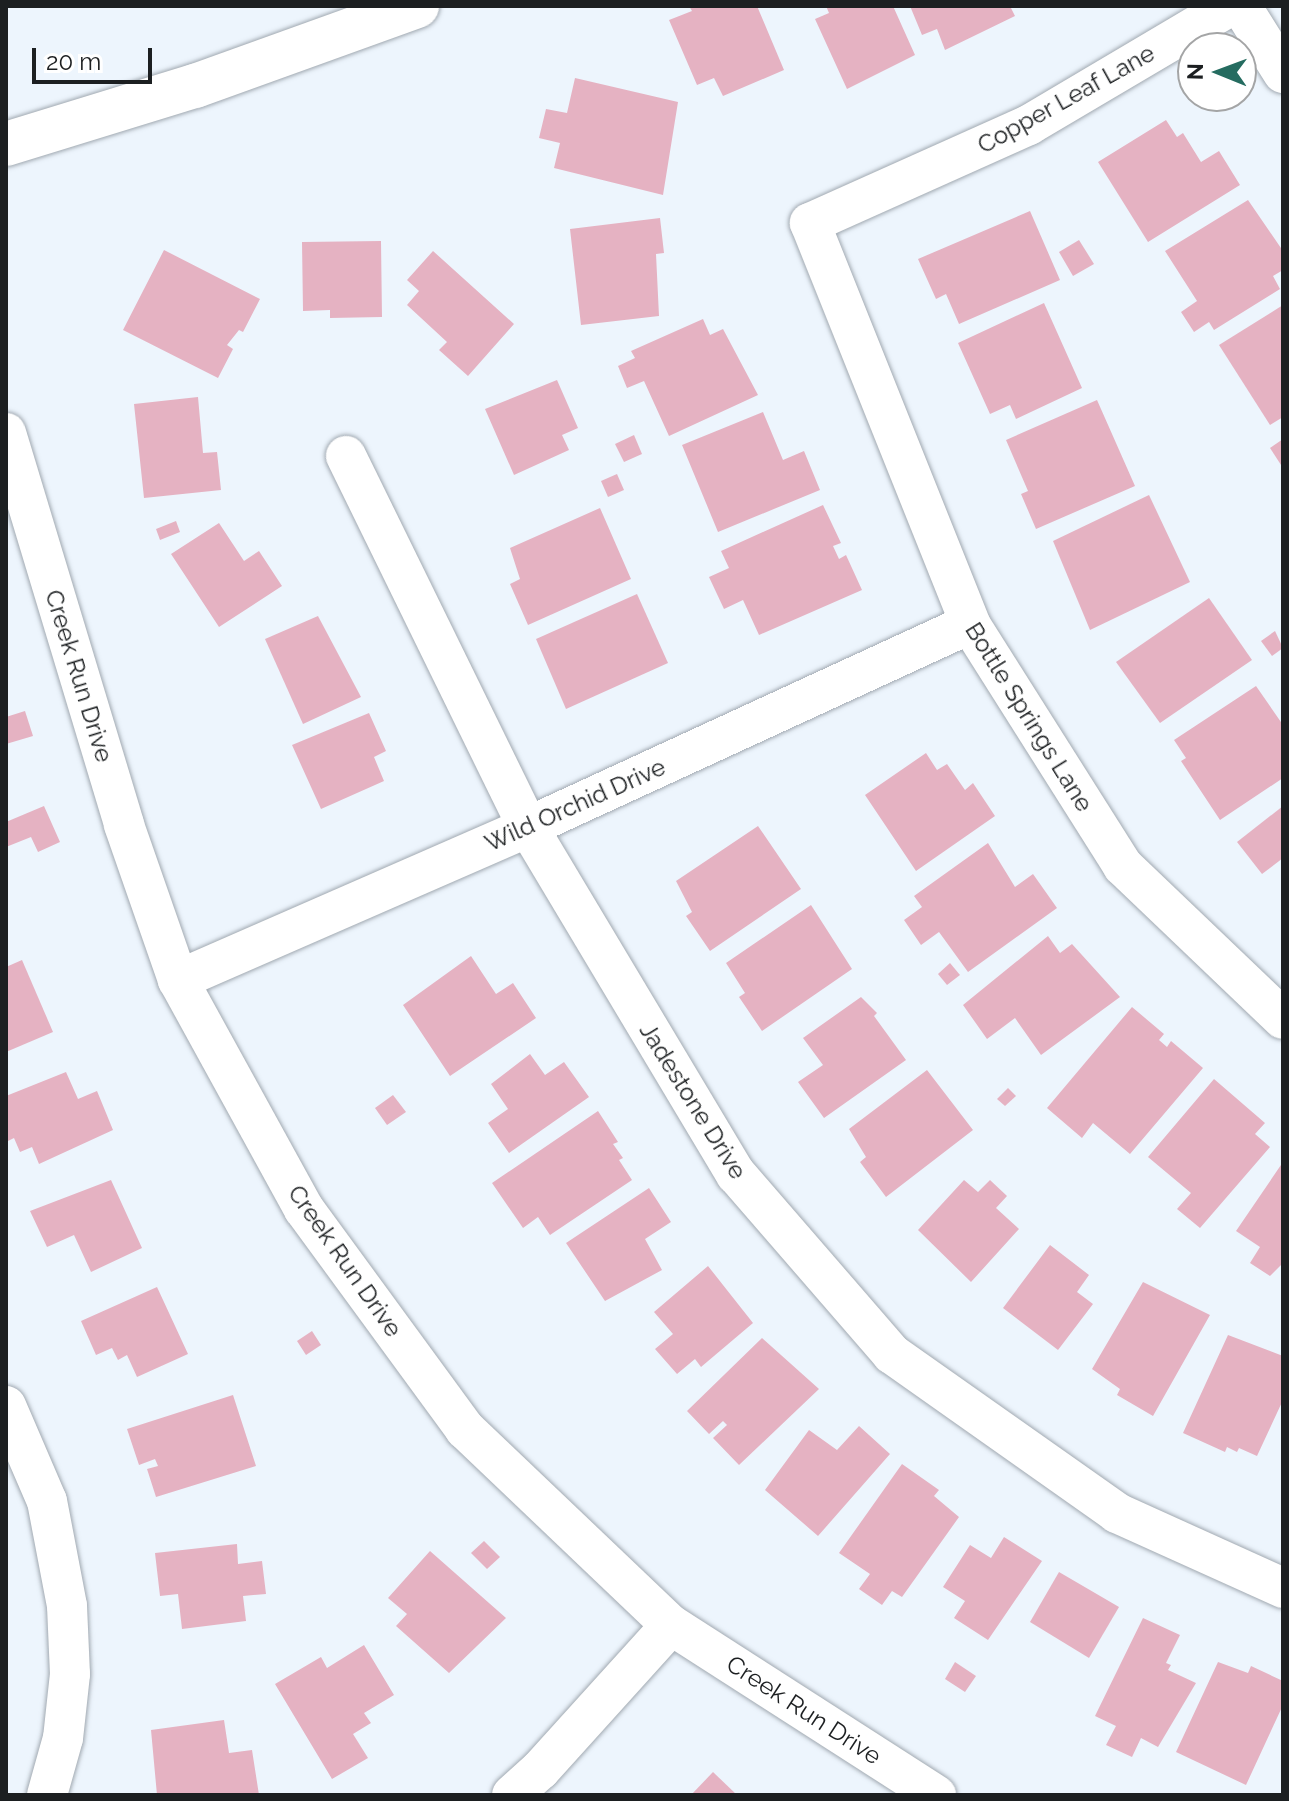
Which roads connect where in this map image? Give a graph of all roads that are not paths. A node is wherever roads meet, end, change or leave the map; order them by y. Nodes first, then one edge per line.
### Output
1 (417, 6) edge
2 (1230, 6) edge
3 (1241, 6) edge
4 (1283, 73) edge
5 (6, 144) edge
6 (810, 223) joint
7 (6, 433) edge
8 (346, 456) dead end
9 (970, 624) junction
10 (528, 827) junction
11 (178, 980) junction
12 (1283, 1019) edge
13 (6, 1406) edge
14 (1283, 1588) edge
15 (671, 1625) junction
16 (47, 1795) edge
17 (512, 1795) edge
18 (936, 1795) edge

1 - 5 street
2 - 6 street, Copper Leaf Lane
3 - 4 street
6 - 9 street, Bottle Springs Lane
7 - 11 street, Creek Run Drive
8 - 10 street, Jadestone Drive
9 - 10 street, Wild Orchid Drive
9 - 12 street, Bottle Springs Lane
10 - 11 street, Wild Orchid Drive
10 - 14 street, Jadestone Drive
11 - 15 street, Creek Run Drive
13 - 16 street
15 - 17 street
15 - 18 street, Creek Run Drive

